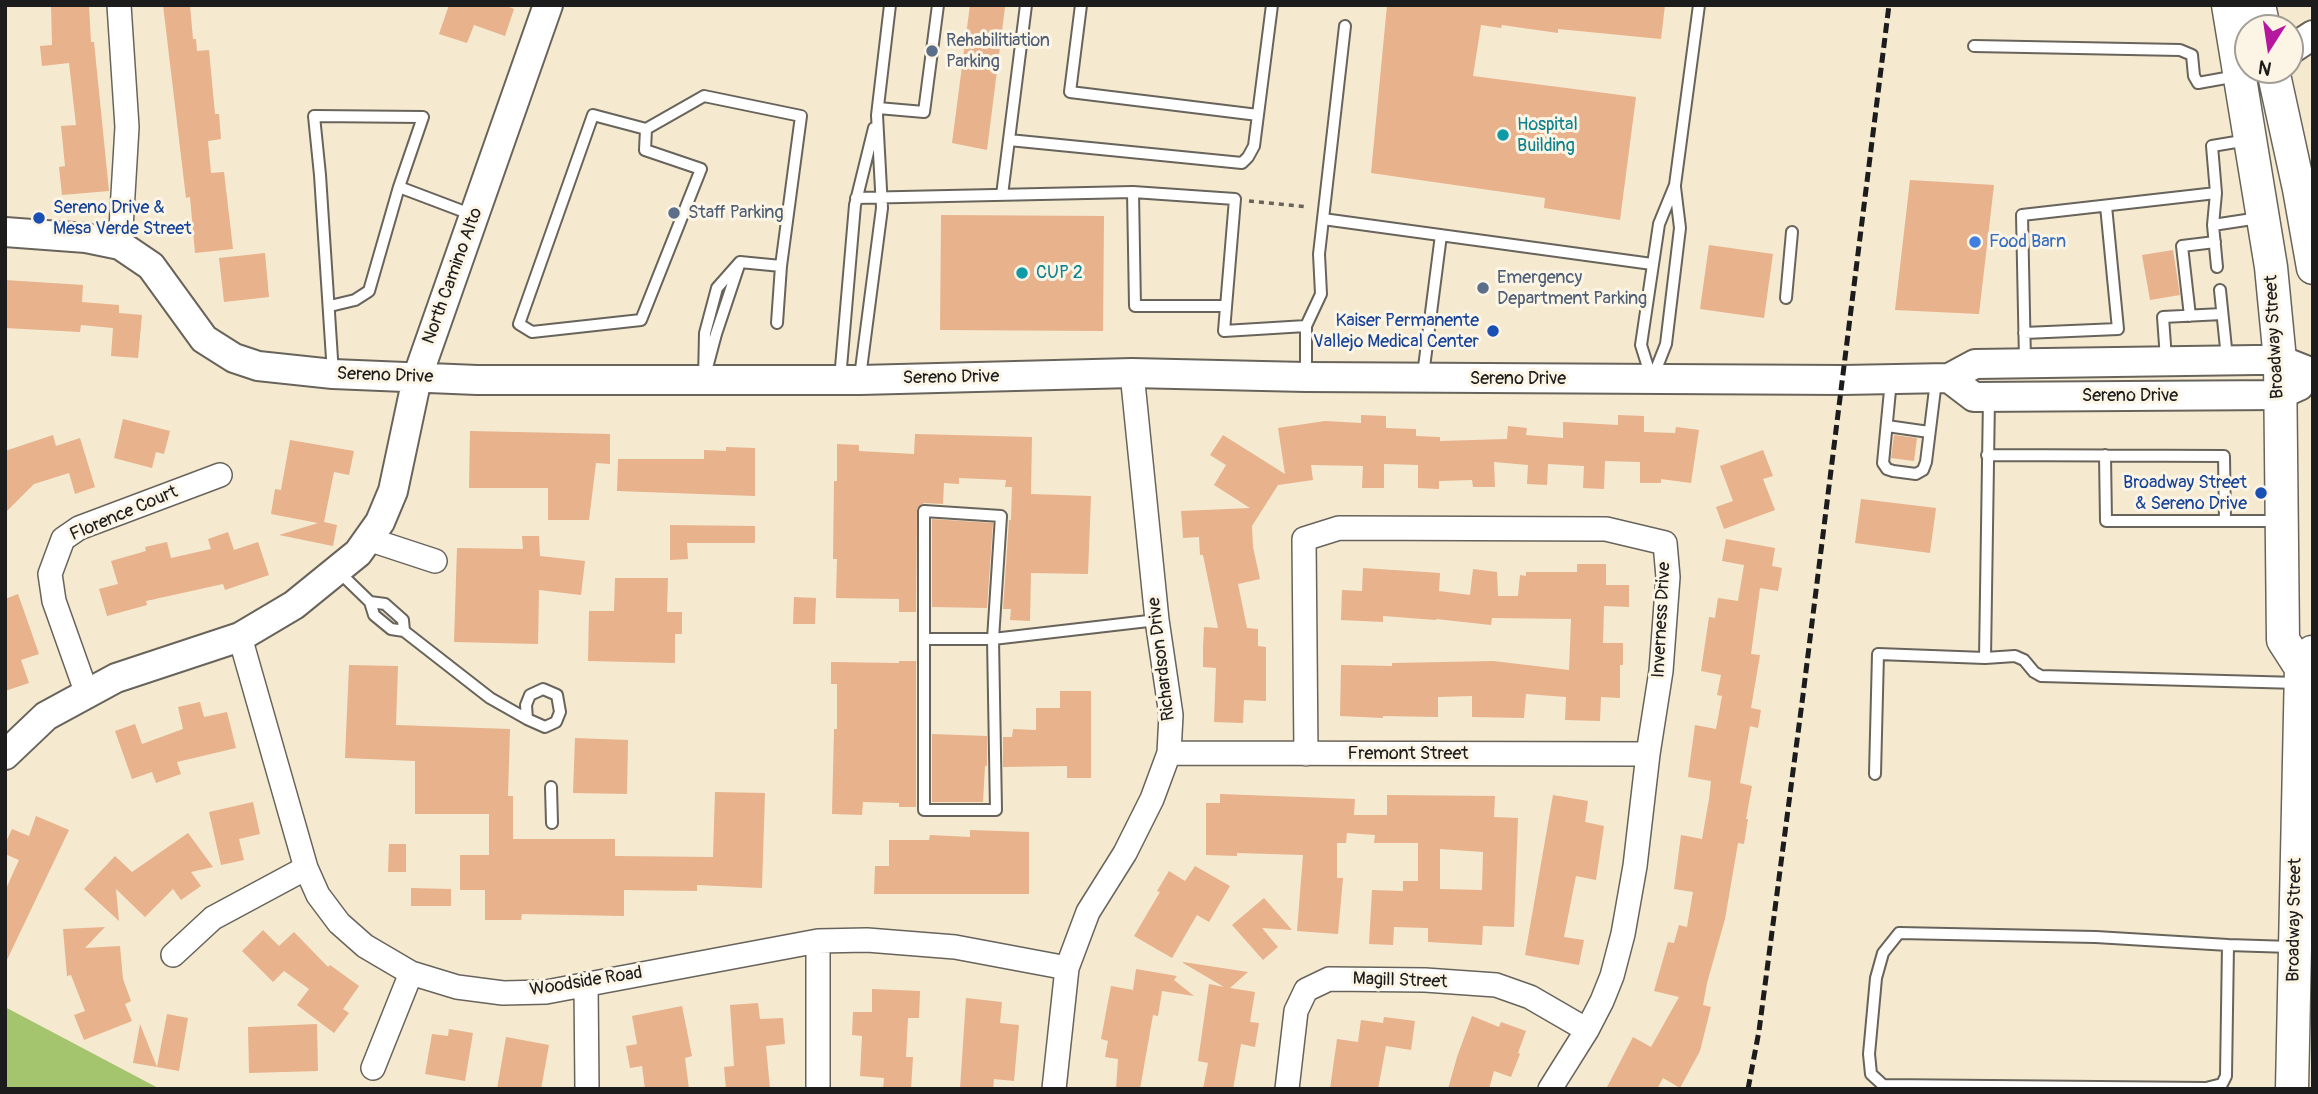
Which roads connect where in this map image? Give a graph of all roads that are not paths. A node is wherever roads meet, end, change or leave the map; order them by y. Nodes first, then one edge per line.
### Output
1 (119, 5) edge
2 (548, 5) edge
3 (890, 5) edge
4 (938, 5) edge
5 (1026, 5) edge
6 (1081, 5) edge
7 (1272, 5) edge
8 (1699, 5) edge
9 (2228, 5) edge
10 (1345, 26) dead end
11 (2234, 29) edge
12 (1974, 46) dead end
13 (2234, 75) edge
14 (2246, 84) edge
15 (2277, 84) edge
16 (878, 112) junction
17 (1258, 115) junction
18 (646, 129) junction
19 (2250, 139) junction
20 (1009, 140) junction
21 (1675, 185) junction
22 (399, 187) junction
23 (1133, 192) junction
24 (2216, 193) junction
25 (2307, 194) edge
26 (1002, 195) junction
27 (856, 198) junction
28 (881, 198) junction
29 (2106, 206) junction
30 (1323, 214) junction
31 (475, 216) junction
32 (2264, 218) junction
33 (2213, 225) junction
34 (5, 232) edge
35 (1792, 232) dead end
36 (1441, 235) junction
37 (2215, 242) junction
38 (120, 245) junction
39 (1652, 264) junction
40 (781, 266) junction
41 (2217, 267) dead end
42 (2313, 268) edge
43 (2220, 290) dead end
44 (1786, 298) dead end
45 (330, 306) junction
46 (1226, 306) junction
47 (2222, 314) junction
48 (2190, 316) junction
49 (777, 323) dead end
50 (1306, 326) junction
51 (2024, 333) junction
52 (2227, 360) junction
53 (2280, 360) junction
54 (2166, 361) junction
55 (2025, 363) junction
56 (1132, 373) junction
57 (2313, 373) edge
58 (333, 374) junction
59 (417, 377) junction
60 (1306, 377) junction
61 (1422, 378) junction
62 (1943, 378) junction
63 (704, 379) junction
64 (1891, 379) junction
65 (850, 380) junction
66 (1652, 380) junction
67 (2313, 380) edge
68 (2279, 395) junction
69 (1990, 396) junction
70 (1886, 426) junction
71 (1929, 432) junction
72 (1987, 455) junction
73 (2105, 455) junction
74 (220, 475) dead end
75 (2225, 521) junction
76 (2282, 521) junction
77 (368, 539) junction
78 (435, 561) dead end
79 (337, 570) junction
80 (1157, 620) junction
81 (240, 637) junction
82 (924, 639) junction
83 (993, 639) junction
84 (1985, 658) junction
85 (2305, 667) edge
86 (88, 694) junction
87 (527, 719) dead end
88 (1169, 753) junction
89 (1306, 754) junction
90 (1648, 754) junction
91 (5, 755) edge
92 (1875, 774) dead end
93 (551, 787) dead end
94 (552, 823) dead end
95 (306, 868) junction
96 (818, 941) junction
97 (2228, 945) junction
98 (2294, 947) junction
99 (173, 955) dead end
100 (1067, 968) junction
101 (411, 973) junction
102 (586, 984) junction
103 (1587, 1030) junction
104 (373, 1068) dead end
105 (587, 1089) edge
106 (818, 1089) edge
107 (1054, 1089) edge
108 (1287, 1089) edge
109 (1550, 1089) edge
110 (2292, 1089) edge

1 - 38 street
2 - 31 street, North Camino Alto
3 - 16 lane
4 - 16 lane
5 - 20 lane
6 - 17 lane
7 - 17 lane
8 - 21 lane
9 - 11 main road, Broadway Street
10 - 30 lane
12 - 13 lane
14 - 19 main road, Broadway Street
15 - 25 main road
16 - 27 lane
16 - 28 lane
17 - 20 lane
18 - 18 lane
18 - 40 lane
19 - 24 lane
19 - 32 main road, Broadway Street
20 - 26 lane
21 - 39 lane
21 - 66 lane
22 - 31 lane
22 - 45 lane
22 - 45 lane
23 - 26 lane
23 - 46 lane
23 - 46 lane
24 - 29 lane
24 - 33 lane
25 - 42 main road
26 - 28 lane
27 - 28 lane
27 - 65 lane
28 - 65 lane
29 - 51 lane
29 - 51 lane
30 - 36 lane
30 - 50 lane
31 - 59 street, North Camino Alto
32 - 33 lane
32 - 53 main road, Broadway Street
33 - 37 lane
34 - 38 street, Sereno Drive
35 - 44 lane
36 - 39 lane
36 - 61 lane
37 - 41 lane
37 - 48 lane
38 - 58 street, Sereno Drive
39 - 66 lane
40 - 49 lane
40 - 63 lane
43 - 47 lane
45 - 58 lane
46 - 50 lane
47 - 48 lane
47 - 52 lane
48 - 54 lane
50 - 60 lane
51 - 55 lane
52 - 53 street, Sereno Drive
52 - 54 street, Sereno Drive
53 - 57 street, Sereno Drive
53 - 68 main road, Broadway Street
54 - 55 street, Sereno Drive
55 - 62 street, Sereno Drive
56 - 60 street, Sereno Drive
56 - 65 street, Sereno Drive
56 - 80 street, Richardson Drive
58 - 59 street, Sereno Drive
59 - 63 street, Sereno Drive
59 - 77 street, North Camino Alto
60 - 61 street, Sereno Drive
61 - 66 street, Sereno Drive
62 - 64 street, Sereno Drive
62 - 69 street, Sereno Drive
62 - 71 lane
63 - 65 street, Sereno Drive
64 - 66 street, Sereno Drive
64 - 70 lane
67 - 68 street, Sereno Drive
68 - 69 street, Sereno Drive
68 - 76 main road, Broadway Street
69 - 72 lane
70 - 71 lane
70 - 71 lane
72 - 73 lane
72 - 84 lane
73 - 75 lane
73 - 75 lane
74 - 86 street, Florence Court
75 - 76 lane
76 - 85 main road, Broadway Street
77 - 78 street
77 - 79 street, North Camino Alto
79 - 81 street, North Camino Alto
79 - 87 lane
80 - 83 lane
80 - 88 street, Richardson Drive
81 - 86 street, North Camino Alto
81 - 95 street, Woodside Road
82 - 83 lane
82 - 83 lane
82 - 83 lane
84 - 85 lane
84 - 92 lane
85 - 98 main road, Broadway Street
86 - 91 street, North Camino Alto
88 - 89 street, Fremont Street
88 - 100 street, Richardson Drive
89 - 90 street, Fremont Street
89 - 90 street, Inverness Drive
90 - 103 street, Inverness Drive
93 - 94 lane
95 - 99 street
95 - 101 street, Woodside Road
96 - 100 street, Woodside Road
96 - 102 street, Woodside Road
96 - 106 street
97 - 97 lane
97 - 98 lane
98 - 110 main road, Broadway Street
100 - 107 street, Richardson Drive
101 - 102 street, Woodside Road
101 - 104 street
102 - 105 street
103 - 108 street, Magill Street
103 - 109 street, Inverness Drive

